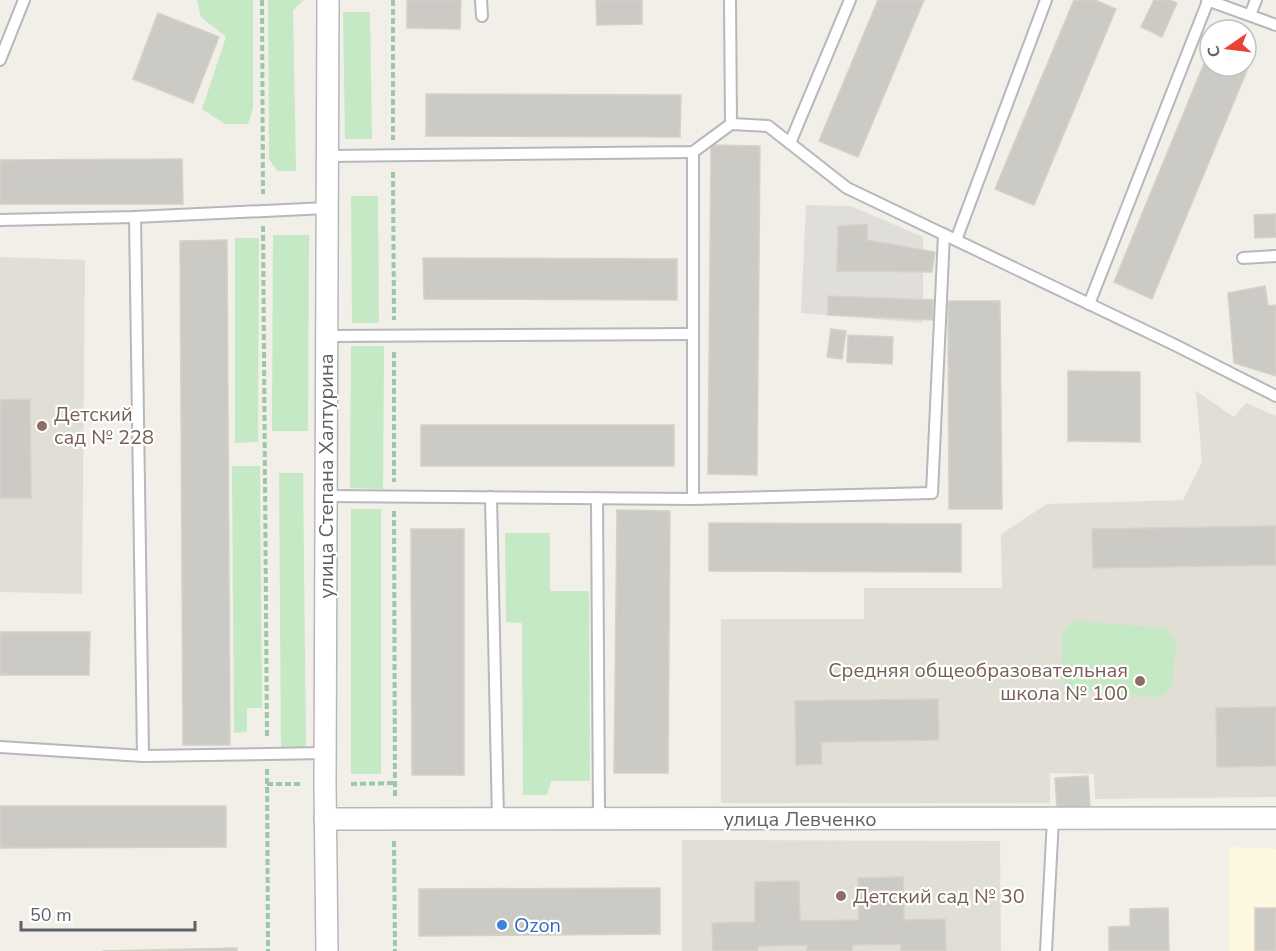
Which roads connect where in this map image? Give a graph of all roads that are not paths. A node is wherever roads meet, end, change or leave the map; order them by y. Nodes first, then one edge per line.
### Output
1 (24, 0) edge
2 (328, 0) edge
3 (482, 0) edge
4 (730, 0) edge
5 (850, 0) edge
6 (1046, 0) edge
7 (1207, 0) edge
8 (1256, 0) edge
9 (1250, 15) junction
10 (482, 16) dead end
11 (1276, 25) edge
12 (0, 60) edge
13 (731, 124) junction
14 (790, 143) junction
15 (693, 152) junction
16 (327, 156) junction
17 (327, 208) junction
18 (135, 217) junction
19 (0, 220) edge
20 (944, 234) junction
21 (956, 240) junction
22 (1276, 256) edge
23 (1243, 258) dead end
24 (1089, 304) junction
25 (693, 334) junction
26 (327, 336) junction
27 (1276, 396) edge
28 (326, 496) junction
29 (491, 497) junction
30 (597, 498) junction
31 (693, 499) junction
32 (0, 747) edge
33 (325, 753) junction
34 (143, 756) junction
35 (1276, 818) edge
36 (325, 819) junction
37 (498, 819) junction
38 (599, 819) junction
39 (1053, 819) junction
40 (327, 951) edge
41 (1046, 951) edge

1 - 12 lane
2 - 16 street, улица Степана Халтурина
3 - 10 lane
4 - 13 lane
5 - 14 lane
6 - 21 lane
7 - 9 lane
7 - 24 lane
8 - 9 lane
9 - 11 lane
13 - 14 lane
13 - 15 lane
14 - 20 lane
15 - 16 lane
15 - 25 lane
16 - 17 street, улица Степана Халтурина
17 - 18 lane
17 - 26 street, улица Степана Халтурина
18 - 19 lane
18 - 34 lane
20 - 21 lane
20 - 31 lane
21 - 24 lane
22 - 23 lane
24 - 27 lane
25 - 26 lane
25 - 31 lane
26 - 28 street, улица Степана Халтурина
28 - 29 lane
28 - 33 street, улица Степана Халтурина
29 - 30 lane
29 - 37 lane
30 - 31 lane
30 - 38 lane
32 - 34 lane
33 - 34 lane
33 - 36 street, улица Степана Халтурина
35 - 39 street, улица Левченко
36 - 37 street, улица Левченко
36 - 40 street, улица Степана Халтурина
37 - 38 street, улица Левченко
38 - 39 street, улица Левченко
39 - 41 lane

